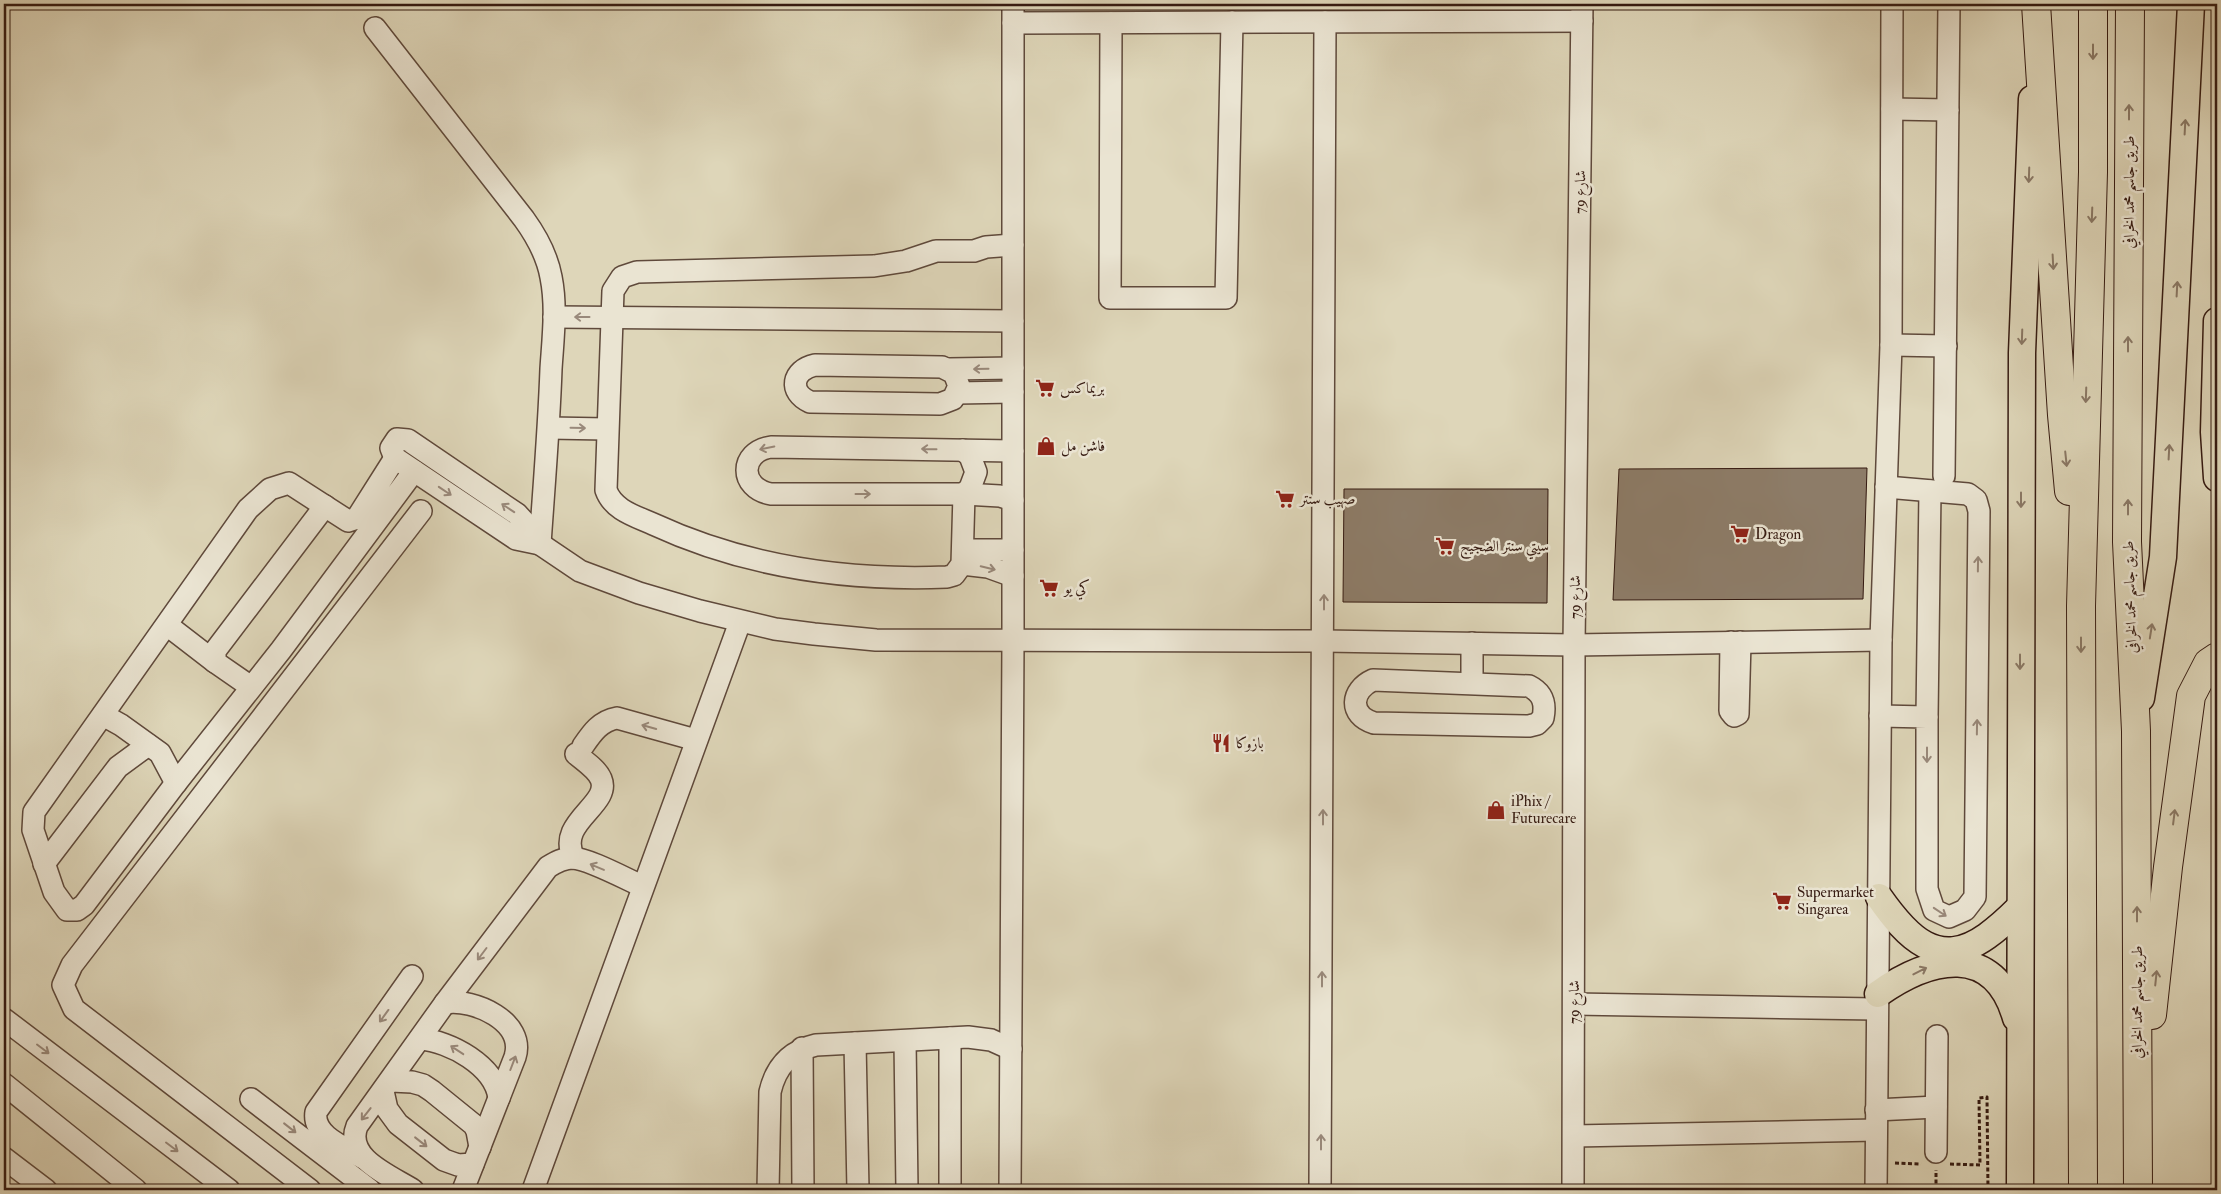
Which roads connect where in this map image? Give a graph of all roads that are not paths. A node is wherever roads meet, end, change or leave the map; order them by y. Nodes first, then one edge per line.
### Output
1 (1892, 4) edge
2 (1949, 4) edge
3 (2036, 4) edge
4 (2093, 4) edge
5 (2130, 4) edge
6 (2191, 4) edge
7 (1546, 12) edge
8 (1582, 12) edge
9 (1013, 13) edge
10 (1043, 13) edge
11 (1232, 22) junction
12 (1325, 22) junction
13 (1112, 23) junction
14 (375, 28) dead end
15 (1892, 109) junction
16 (1948, 110) junction
17 (1013, 251) junction
18 (554, 317) junction
19 (611, 317) junction
20 (1013, 321) junction
21 (2217, 321) edge
22 (1891, 345) junction
23 (1946, 346) junction
24 (1013, 368) junction
25 (949, 369) junction
26 (1013, 392) junction
27 (957, 393) junction
28 (549, 428) junction
29 (607, 429) junction
30 (964, 450) junction
31 (1013, 451) junction
32 (395, 458) junction
33 (414, 471) junction
34 (2217, 478) edge
35 (1937, 483) junction
36 (1886, 487) junction
37 (964, 494) junction
38 (1013, 500) junction
39 (325, 506) junction
40 (421, 510) dead end
41 (540, 544) junction
42 (1013, 550) junction
43 (962, 557) junction
44 (1013, 576) junction
45 (2081, 606) junction
46 (740, 622) junction
47 (167, 624) junction
48 (1013, 640) junction
49 (1881, 640) junction
50 (1324, 641) junction
51 (1472, 644) junction
52 (1574, 645) junction
53 (2217, 657) edge
54 (215, 662) junction
55 (1472, 683) junction
56 (251, 687) junction
57 (103, 715) junction
58 (1880, 716) junction
59 (1927, 717) junction
60 (2136, 731) junction
61 (696, 740) junction
62 (148, 745) junction
63 (176, 783) junction
64 (574, 858) junction
65 (44, 864) junction
66 (642, 886) junction
67 (1880, 897) junction
68 (2019, 908) junction
69 (412, 976) dead end
70 (1877, 1002) junction
71 (445, 1003) junction
72 (1574, 1004) junction
73 (4, 1019) edge
74 (2020, 1033) junction
75 (1937, 1036) dead end
76 (420, 1038) junction
77 (950, 1038) junction
78 (905, 1041) junction
79 (855, 1043) junction
80 (802, 1048) junction
81 (1011, 1050) junction
82 (4, 1084) edge
83 (387, 1086) junction
84 (499, 1098) junction
85 (251, 1099) dead end
86 (1936, 1107) junction
87 (1876, 1120) junction
88 (1574, 1136) junction
89 (2138, 1149) junction
90 (1936, 1152) dead end
91 (477, 1156) junction
92 (4, 1158) edge
93 (367, 1160) junction
94 (46, 1190) edge
95 (136, 1190) edge
96 (229, 1190) edge
97 (310, 1190) edge
98 (370, 1190) edge
99 (413, 1190) edge
100 (463, 1190) edge
101 (533, 1190) edge
102 (768, 1190) edge
103 (803, 1190) edge
104 (858, 1190) edge
105 (907, 1190) edge
106 (950, 1190) edge
107 (1010, 1190) edge
108 (1320, 1190) edge
109 (1573, 1190) edge
110 (1876, 1190) edge
111 (2020, 1190) edge
112 (2083, 1190) edge
113 (2138, 1190) edge

1 - 15 street
2 - 16 street
3 -> 45 highway
3 -> 68 main road
4 -> 45 highway
60 -> 5 highway, طريق جاسم محمد الخرافي
60 -> 6 main road
7 - 8 street
7 - 12 street
8 - 52 street, شارع 79
9 - 10 street
9 - 17 street
10 - 13 street
11 - 12 street
11 - 13 street
11 - 13 street
50 -> 12 street
14 - 18 street
15 - 16 street
15 - 22 street
16 - 23 street
17 - 19 street
17 - 20 street
19 -> 18 street
18 - 28 street
19 - 20 street
19 - 29 street
20 - 24 street
21 - 34 main road
22 - 23 street
22 - 36 street
23 - 35 street
24 -> 25 street
24 - 26 street
25 - 27 street
25 - 27 street
26 - 27 street
26 - 31 street
28 -> 29 street
28 - 41 street
29 - 43 street
30 - 31 street
30 - 37 street
30 -> 37 street
31 - 38 street
32 - 33 street
32 - 39 street
41 -> 32 street
33 -> 41 street
33 - 56 street
35 - 36 street
35 - 59 street
59 -> 35 street
36 - 49 street
37 - 38 street
37 - 43 street
38 - 42 street
39 - 47 street
39 - 54 street
40 - 97 street
41 - 46 street
42 - 43 street
42 - 44 street
43 -> 44 street
44 - 48 street
45 -> 112 highway
46 - 48 street
46 - 61 street
47 - 54 street
47 - 57 street
48 - 50 street
48 - 81 street
49 - 52 street
49 - 58 street
50 - 51 street
108 -> 50 street
51 - 52 street
51 - 55 street
52 - 72 street, شارع 79
89 -> 53 highway
54 - 56 street
55 - 55 street
56 - 63 street
57 - 62 street
57 - 65 street
58 - 59 street
58 - 67 street
89 -> 60 highway, طريق جاسم محمد الخرافي
61 -> 64 street
61 - 66 street
62 - 63 street
62 - 65 street
63 - 65 street
66 -> 64 street
64 -> 71 street
66 - 101 street
67 - 68 main road
67 - 70 street
68 - 74 main road
69 -> 93 street
70 - 72 street
70 -> 74 main road
70 - 87 street
71 - 76 street
84 -> 71 street
72 - 88 street, شارع 79
73 -> 96 street
74 - 111 main road
75 - 86 street
76 - 83 street
84 -> 76 street
77 - 78 street
77 - 81 street
77 - 106 street
78 - 79 street
78 - 105 street
79 - 80 street
79 - 104 street
80 - 102 street
80 - 103 street
81 - 107 street
82 - 95 street
83 - 91 street
83 -> 91 street
83 -> 93 street
84 - 91 street
85 -> 98 street
86 - 87 street
86 - 90 street
87 - 88 street
87 - 110 street
88 - 109 street, شارع 79
89 - 113 highway, طريق جاسم محمد الخرافي
91 - 100 street
92 - 94 street
93 - 99 street

